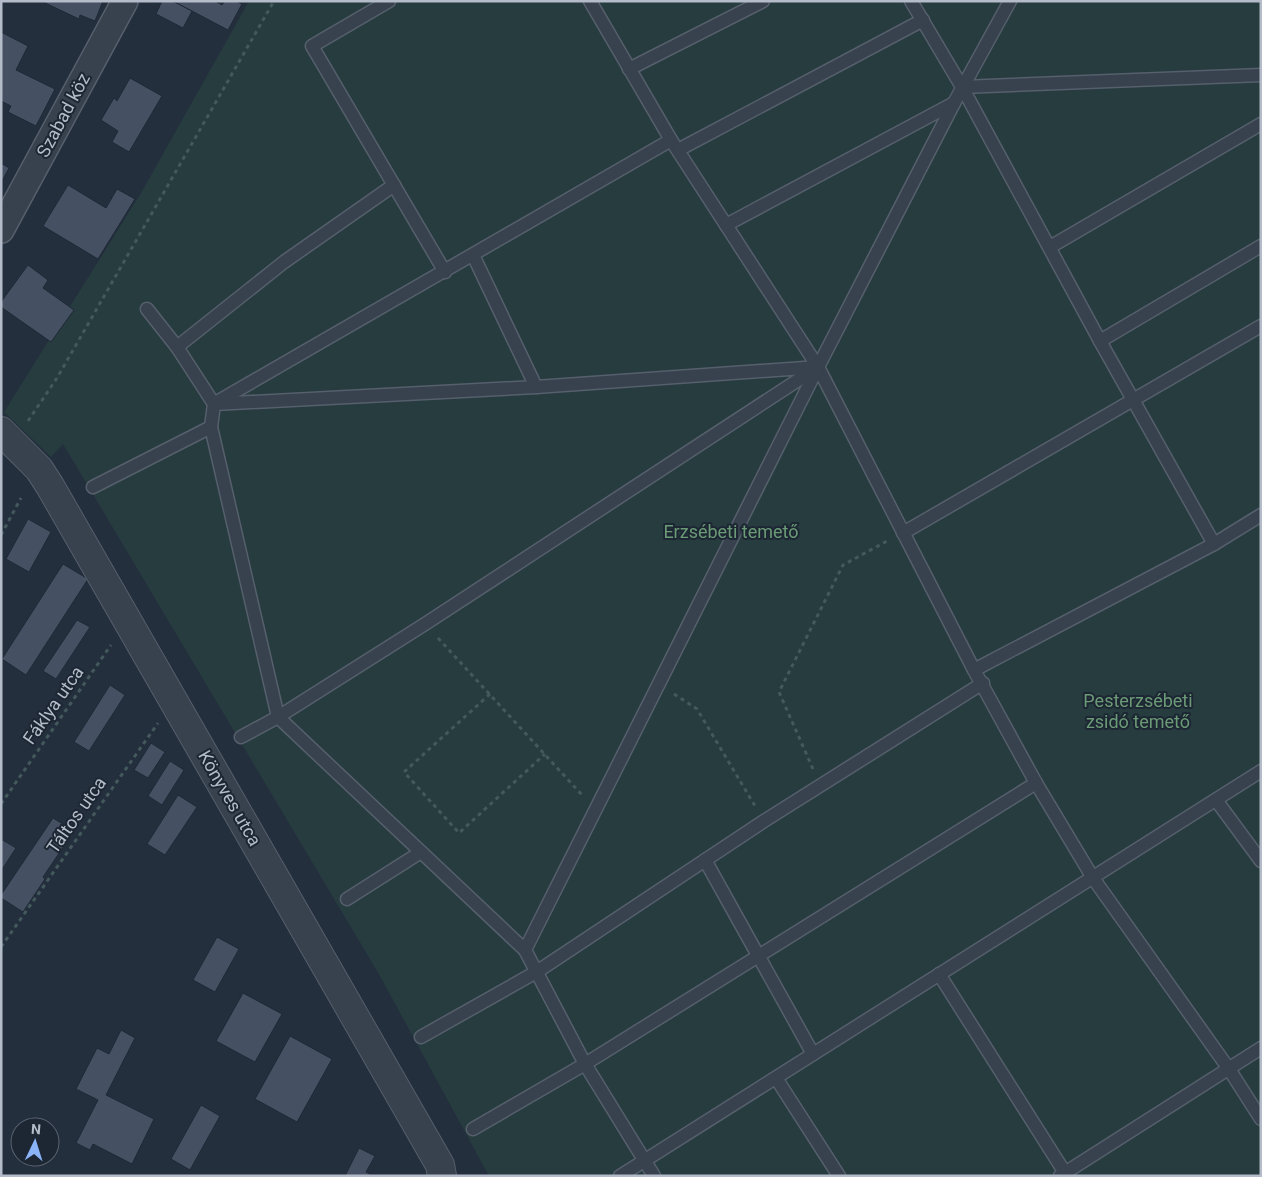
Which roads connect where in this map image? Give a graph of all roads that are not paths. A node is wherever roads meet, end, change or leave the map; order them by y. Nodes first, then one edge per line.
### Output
1 (125, 1) edge
2 (389, 1) edge
3 (590, 1) edge
4 (763, 1) edge
5 (912, 1) edge
6 (1010, 1) edge
7 (923, 20) junction
8 (629, 69) junction
9 (1261, 75) edge
10 (962, 87) junction
11 (954, 103) junction
12 (1261, 124) edge
13 (675, 145) junction
14 (394, 185) junction
15 (726, 225) junction
16 (1, 230) edge
17 (1261, 246) edge
18 (1050, 247) junction
19 (473, 256) junction
20 (445, 272) junction
21 (147, 309) dead end
22 (1261, 326) edge
23 (1100, 341) junction
24 (177, 347) junction
25 (818, 367) junction
26 (536, 387) junction
27 (1134, 398) junction
28 (214, 404) junction
29 (211, 427) junction
30 (7, 437) edge
31 (93, 486) dead end
32 (1261, 515) edge
33 (903, 533) junction
34 (1214, 544) junction
35 (974, 670) junction
36 (983, 683) junction
37 (278, 717) junction
38 (241, 737) dead end
39 (1261, 771) edge
40 (1036, 783) junction
41 (1216, 800) junction
42 (421, 852) junction
43 (706, 860) junction
44 (1261, 861) edge
45 (1094, 878) junction
46 (347, 899) dead end
47 (525, 950) junction
48 (758, 956) junction
49 (538, 971) junction
50 (940, 974) junction
51 (421, 1037) dead end
52 (1261, 1048) edge
53 (813, 1054) junction
54 (585, 1064) junction
55 (1229, 1068) junction
56 (776, 1078) junction
57 (1261, 1119) edge
58 (473, 1129) dead end
59 (644, 1161) junction
60 (1064, 1175) edge
61 (442, 1176) edge
62 (620, 1176) edge
63 (654, 1176) edge
64 (839, 1176) edge

1 - 16 street, Szabad köz
2 - 14 lane
3 - 8 lane
4 - 8 lane
5 - 7 lane
6 - 10 lane
7 - 10 lane
7 - 13 lane
8 - 13 lane
9 - 10 lane
10 - 11 lane
10 - 18 lane
11 - 15 lane
11 - 25 lane
12 - 18 lane
13 - 15 lane
13 - 19 lane
14 - 20 lane
14 - 24 lane
15 - 25 lane
17 - 23 lane
18 - 23 lane
19 - 20 lane
19 - 26 lane
20 - 28 lane
21 - 24 lane
22 - 27 lane
23 - 27 lane
24 - 28 lane
25 - 26 lane
25 - 33 lane
25 - 37 lane
25 - 47 lane
26 - 28 lane
27 - 33 lane
27 - 34 lane
28 - 29 lane
29 - 31 lane
29 - 37 lane
30 - 61 street, Könyves utca
32 - 34 lane
33 - 35 lane
34 - 35 lane
35 - 36 lane
36 - 40 lane
36 - 43 lane
37 - 38 lane
37 - 42 lane
39 - 41 lane
40 - 45 lane
40 - 48 lane
41 - 44 lane
41 - 45 lane
42 - 46 lane
42 - 47 lane
43 - 48 lane
43 - 49 lane
45 - 50 lane
45 - 55 lane
47 - 49 lane
48 - 53 lane
48 - 54 lane
49 - 51 lane
49 - 54 lane
50 - 53 lane
50 - 60 lane
52 - 55 lane
53 - 56 lane
54 - 58 lane
54 - 59 lane
55 - 57 lane
55 - 60 lane
56 - 59 lane
56 - 64 lane
59 - 62 lane
59 - 63 lane

